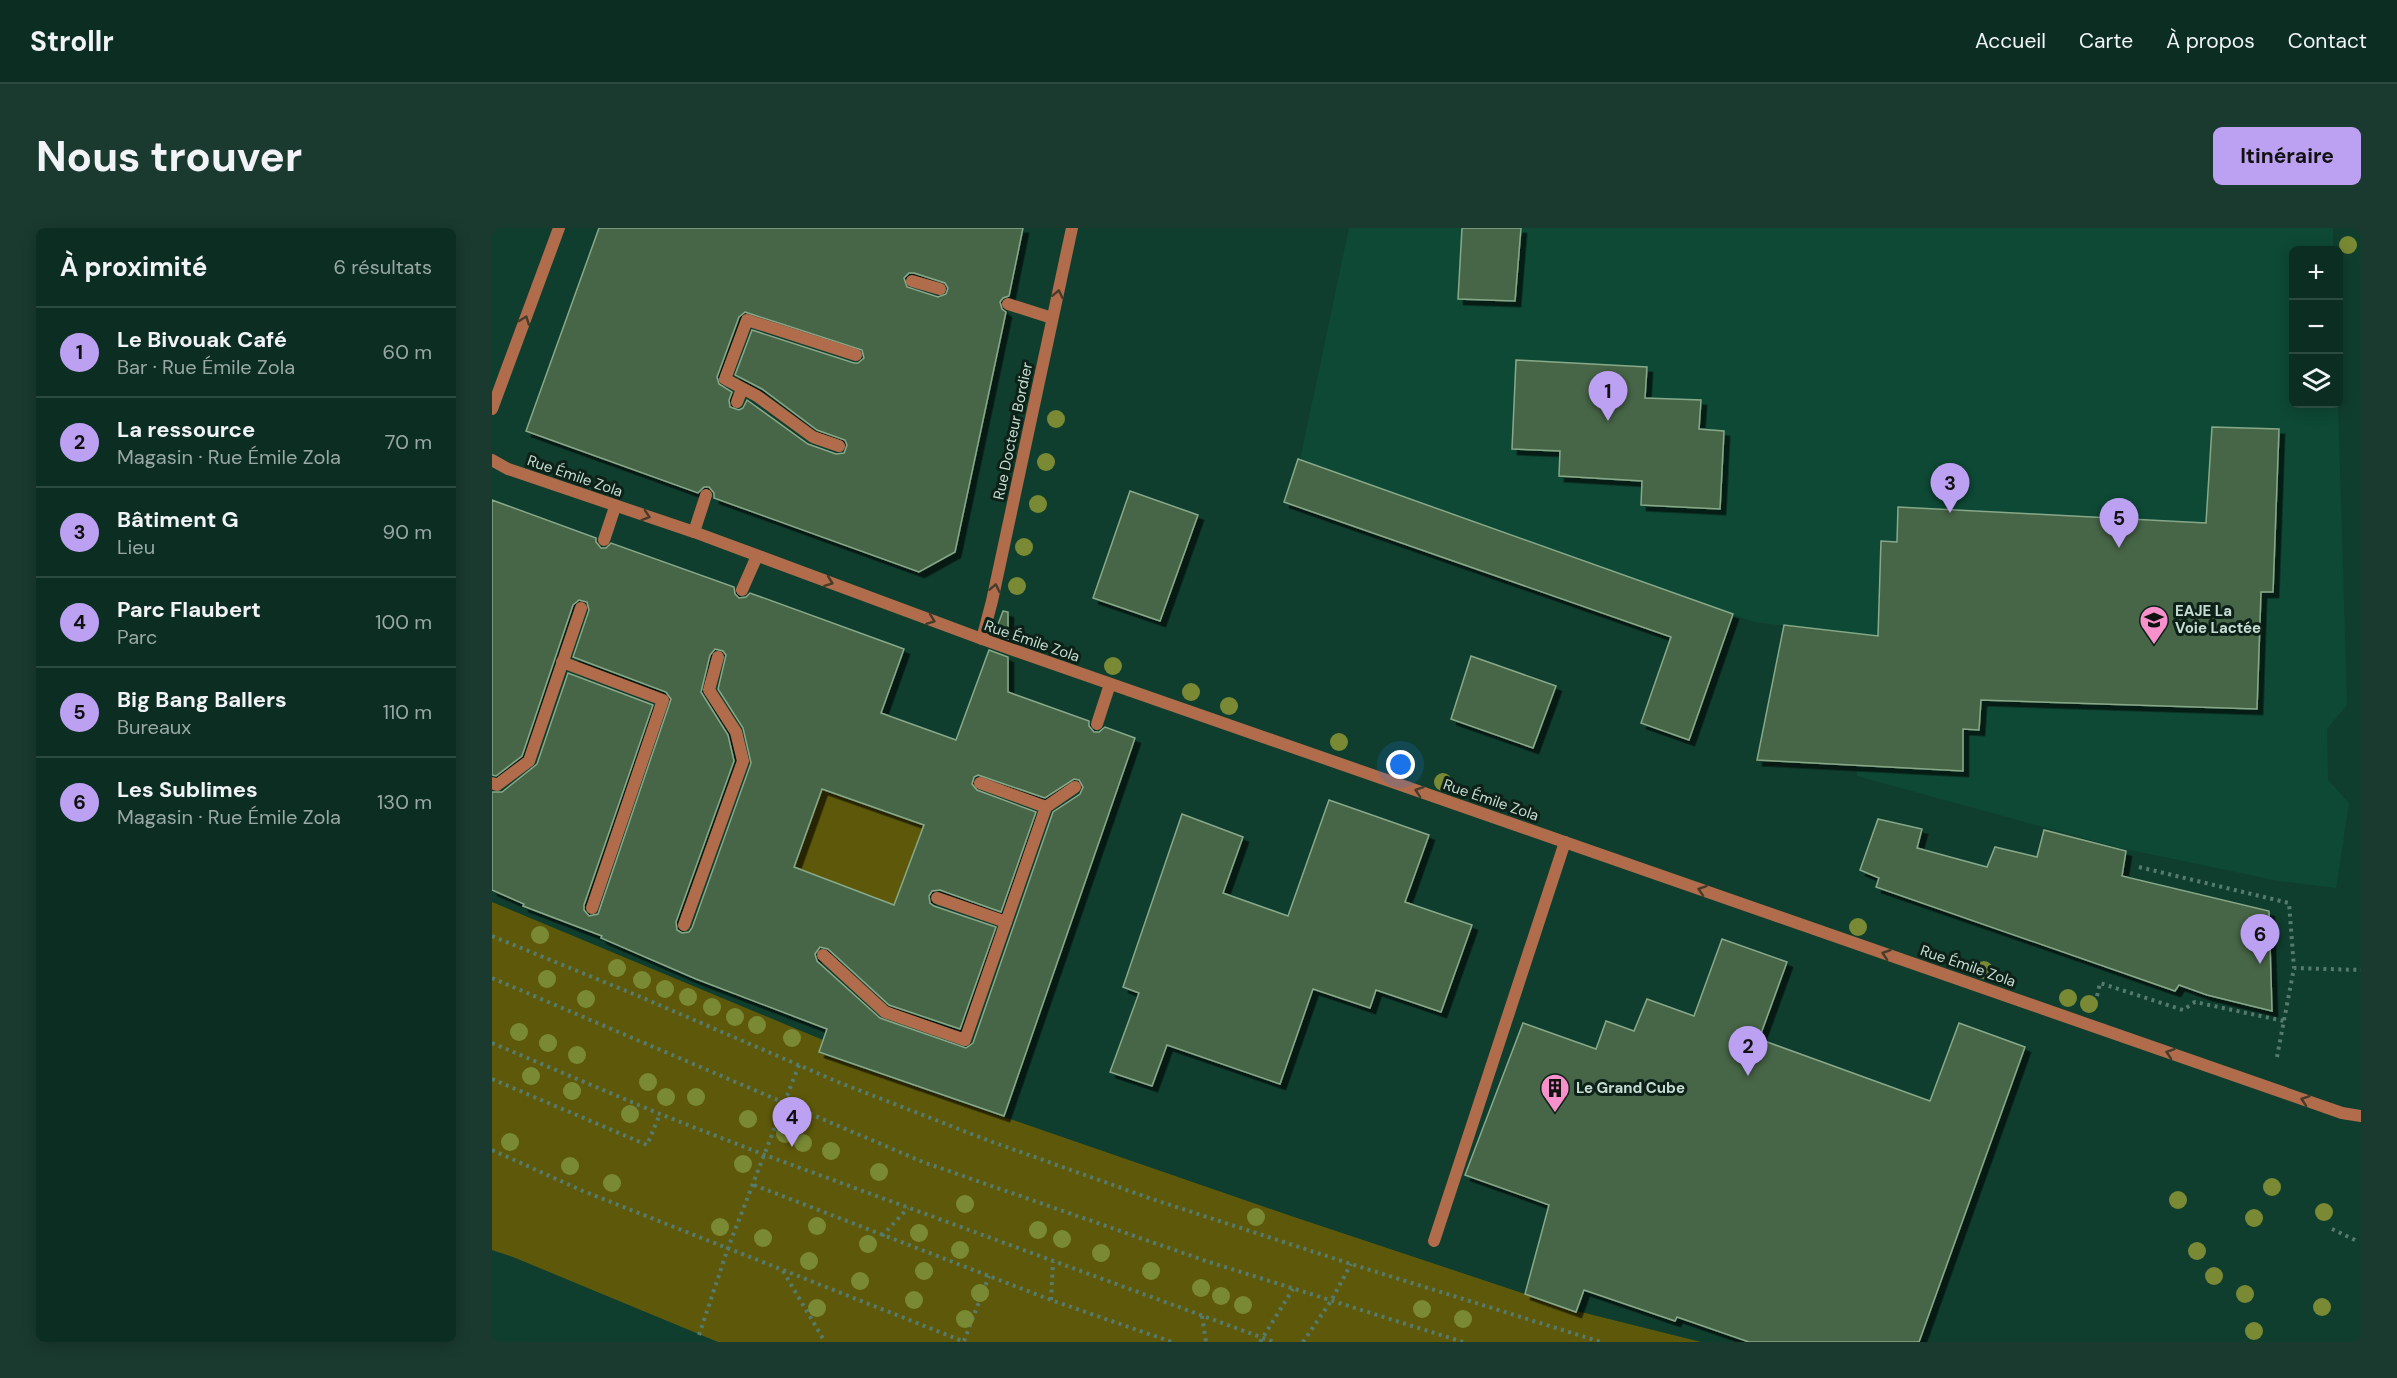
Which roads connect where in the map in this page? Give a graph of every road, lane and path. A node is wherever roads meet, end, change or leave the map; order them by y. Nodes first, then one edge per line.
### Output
1 (559, 228) edge
2 (1072, 228) edge
3 (912, 281) dead end
4 (940, 289) dead end
5 (1008, 304) dead end
6 (1052, 318) junction
7 (856, 355) dead end
8 (742, 388) junction
9 (737, 402) dead end
10 (492, 409) edge
11 (839, 446) dead end
12 (492, 460) edge
13 (706, 495) dead end
14 (615, 507) junction
15 (694, 532) junction
16 (604, 540) dead end
17 (757, 556) junction
18 (742, 590) dead end
19 (581, 608) dead end
20 (981, 639) junction
21 (718, 657) dead end
22 (562, 662) junction
23 (1110, 684) junction
24 (1097, 724) dead end
25 (492, 783) edge
26 (980, 783) dead end
27 (1075, 787) dead end
28 (1046, 807) junction
29 (1565, 842) junction
30 (2139, 867) dead end
31 (937, 898) dead end
32 (592, 908) dead end
33 (1005, 922) junction
34 (684, 925) dead end
35 (492, 936) edge
36 (823, 955) dead end
37 (2294, 968) junction
38 (2361, 970) edge
39 (492, 978) edge
40 (2284, 1021) junction
41 (2089, 1025) junction
42 (492, 1043) edge
43 (799, 1065) junction
44 (492, 1079) edge
45 (2271, 1088) junction
46 (784, 1104) junction
47 (660, 1114) junction
48 (2361, 1116) edge
49 (492, 1150) edge
50 (765, 1155) junction
51 (754, 1185) junction
52 (908, 1207) junction
53 (2332, 1229) dead end
54 (882, 1236) junction
55 (1434, 1241) dead end
56 (2357, 1241) dead end
57 (728, 1248) junction
58 (1053, 1261) junction
59 (1351, 1264) junction
60 (783, 1271) junction
61 (989, 1276) junction
62 (1293, 1289) junction
63 (1051, 1300) junction
64 (1330, 1301) junction
65 (1202, 1316) junction
66 (699, 1335) dead end
67 (1262, 1340) edge
68 (825, 1342) edge
69 (964, 1342) edge
70 (1172, 1342) edge
71 (1206, 1342) edge
72 (1274, 1342) edge
73 (1303, 1342) edge
74 (1463, 1342) edge
75 (1601, 1342) edge

10 -> 1 street
6 -> 2 street, Rue Docteur Bordier
3 - 4 street
5 - 6 street
20 -> 6 street, Rue Docteur Bordier
7 - 8 street
8 - 9 street
8 - 11 street
12 - 14 street, Rue Émile Zola
13 - 15 street
14 -> 15 street, Rue Émile Zola
14 - 16 street
15 - 17 street, Rue Émile Zola
17 - 18 street
17 -> 20 street, Rue Émile Zola
19 - 22 street
20 - 23 street, Rue Émile Zola
21 - 34 street
22 - 25 street
22 - 32 street
23 - 24 street
29 -> 23 street, Rue Émile Zola
26 - 28 street
27 - 28 street
28 - 33 street
41 -> 29 street, Rue Émile Zola
29 - 55 street
30 - 37 path
31 - 33 street
33 - 36 street
35 - 43 path
37 - 38 path
37 - 40 path
39 - 46 path
40 - 41 path
40 - 45 path
45 -> 41 street, Rue Émile Zola
42 - 47 path
43 - 46 path
43 - 59 path
44 - 47 path
48 -> 45 street, Rue Émile Zola
46 - 50 path
46 - 62 path
47 - 50 path
49 - 57 path
50 - 51 path
50 - 52 path
51 - 54 path
51 - 57 path
52 - 54 path
52 - 58 path
53 - 56 path
54 - 61 path
57 - 60 path
57 - 66 path
58 - 63 path
58 - 65 path
59 - 64 path
59 - 75 path
60 - 68 path
60 - 69 path
61 - 63 path
61 - 69 path
62 - 64 path
62 - 67 path
63 - 70 path
64 - 73 path
64 - 74 path
65 - 67 path
65 - 71 path
67 - 72 path

